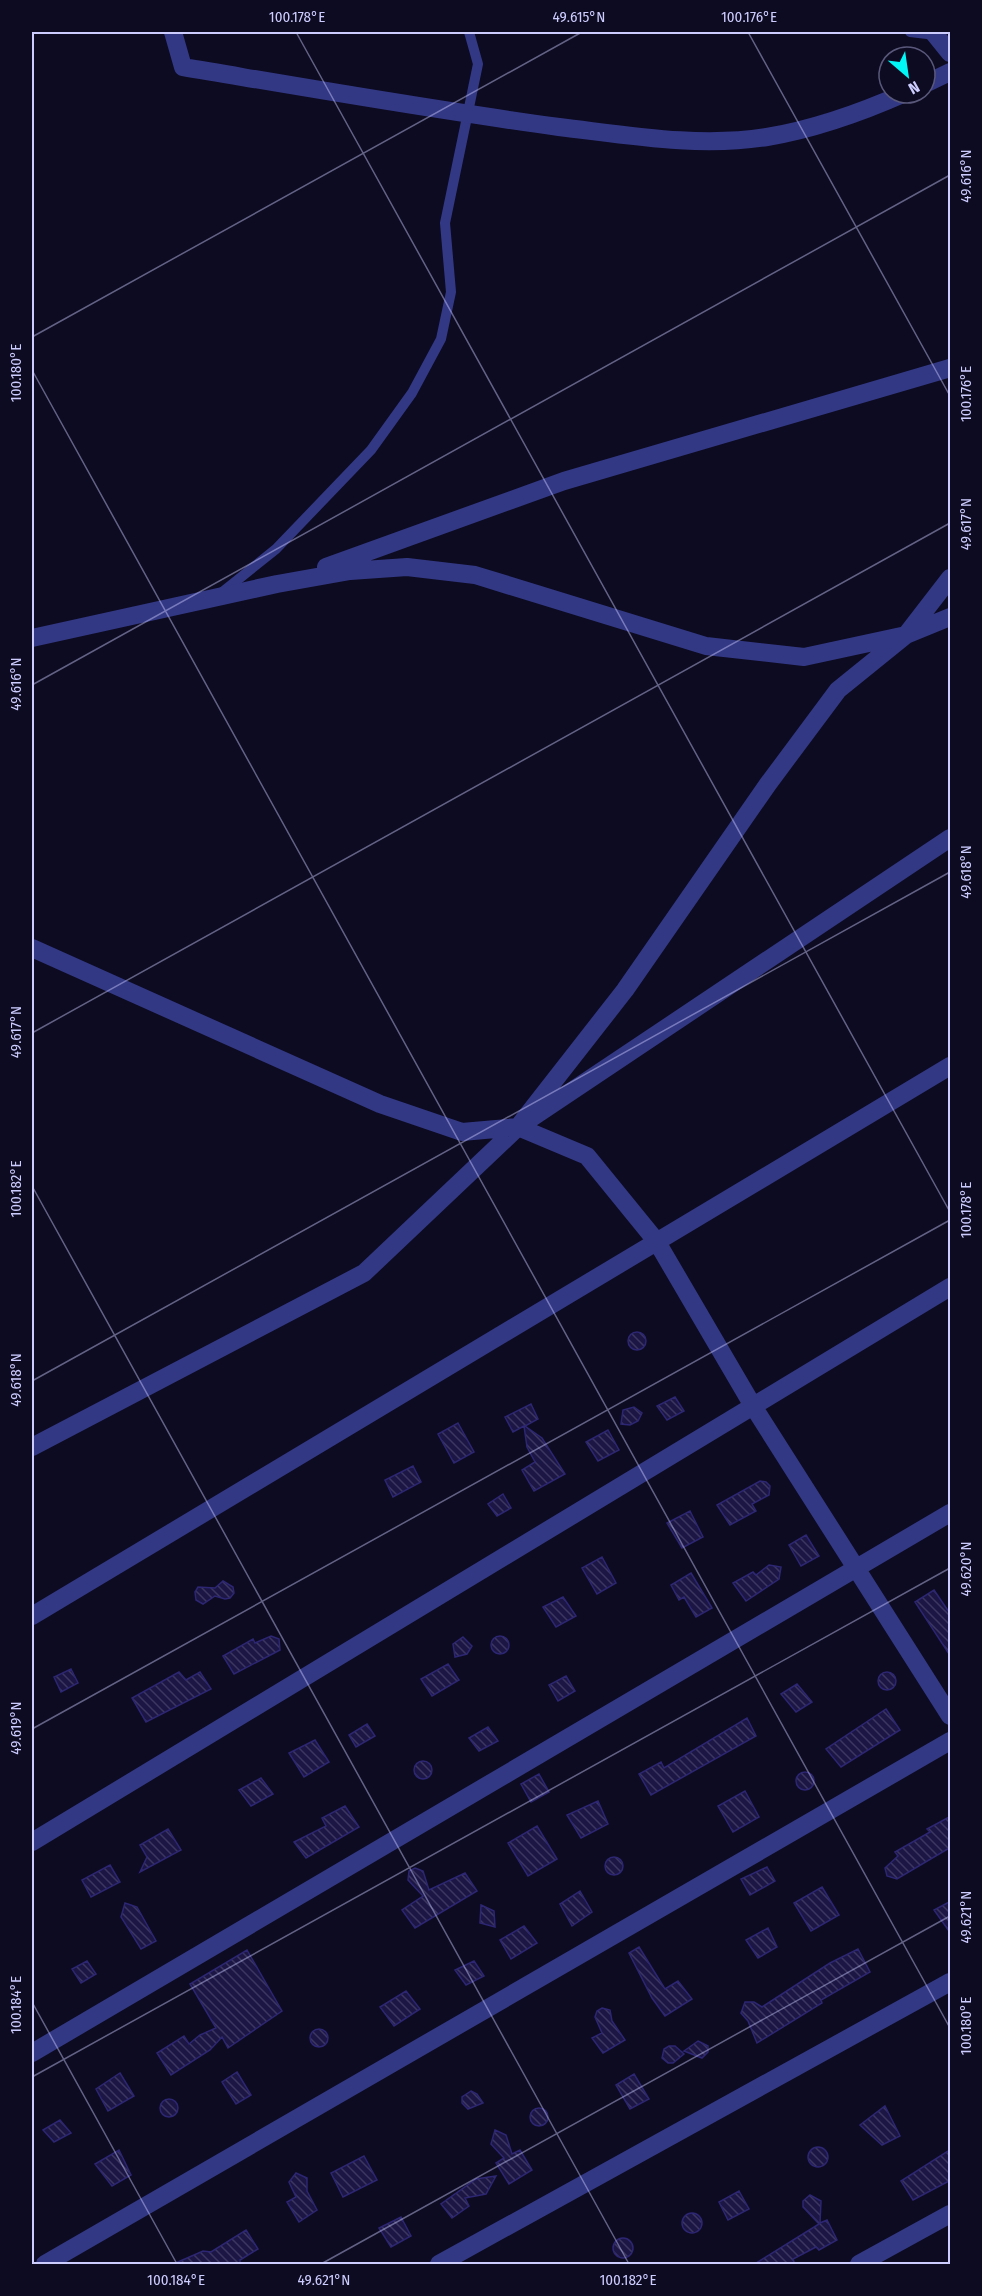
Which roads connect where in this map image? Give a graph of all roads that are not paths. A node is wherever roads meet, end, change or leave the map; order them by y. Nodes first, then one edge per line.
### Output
1 (172, 32) edge
2 (469, 32) edge
3 (910, 32) edge
4 (934, 33) edge
5 (951, 53) edge
6 (951, 72) edge
7 (937, 78) edge
8 (877, 105) edge
9 (468, 115) junction
10 (951, 368) edge
11 (951, 578) edge
12 (277, 584) junction
13 (213, 599) junction
14 (951, 617) edge
15 (906, 635) junction
16 (32, 639) edge
17 (951, 838) edge
18 (32, 948) edge
19 (951, 1066) edge
20 (518, 1126) junction
21 (657, 1242) junction
22 (951, 1287) edge
23 (753, 1406) junction
24 (32, 1447) edge
25 (951, 1513) edge
26 (855, 1570) junction
27 (32, 1616) edge
28 (951, 1716) edge
29 (951, 1741) edge
30 (32, 1842) edge
31 (951, 1982) edge
32 (32, 2053) edge
33 (951, 2214) edge
34 (45, 2265) edge
35 (439, 2265) edge
36 (860, 2265) edge

1 - 9 street
2 - 9 lane
3 - 4 lane
4 - 5 street
6 - 7 street
8 - 9 street
9 - 13 lane
10 - 12 street
11 - 15 street
12 - 13 street
12 - 15 street
13 - 16 street
14 - 15 street
15 - 20 street
17 - 20 street
18 - 20 street
19 - 21 street
20 - 21 street
20 - 24 street
21 - 23 street
21 - 27 street
22 - 23 street
23 - 26 street
23 - 30 street
25 - 26 street
26 - 28 street
26 - 32 street
29 - 34 street
31 - 35 street
33 - 36 street

